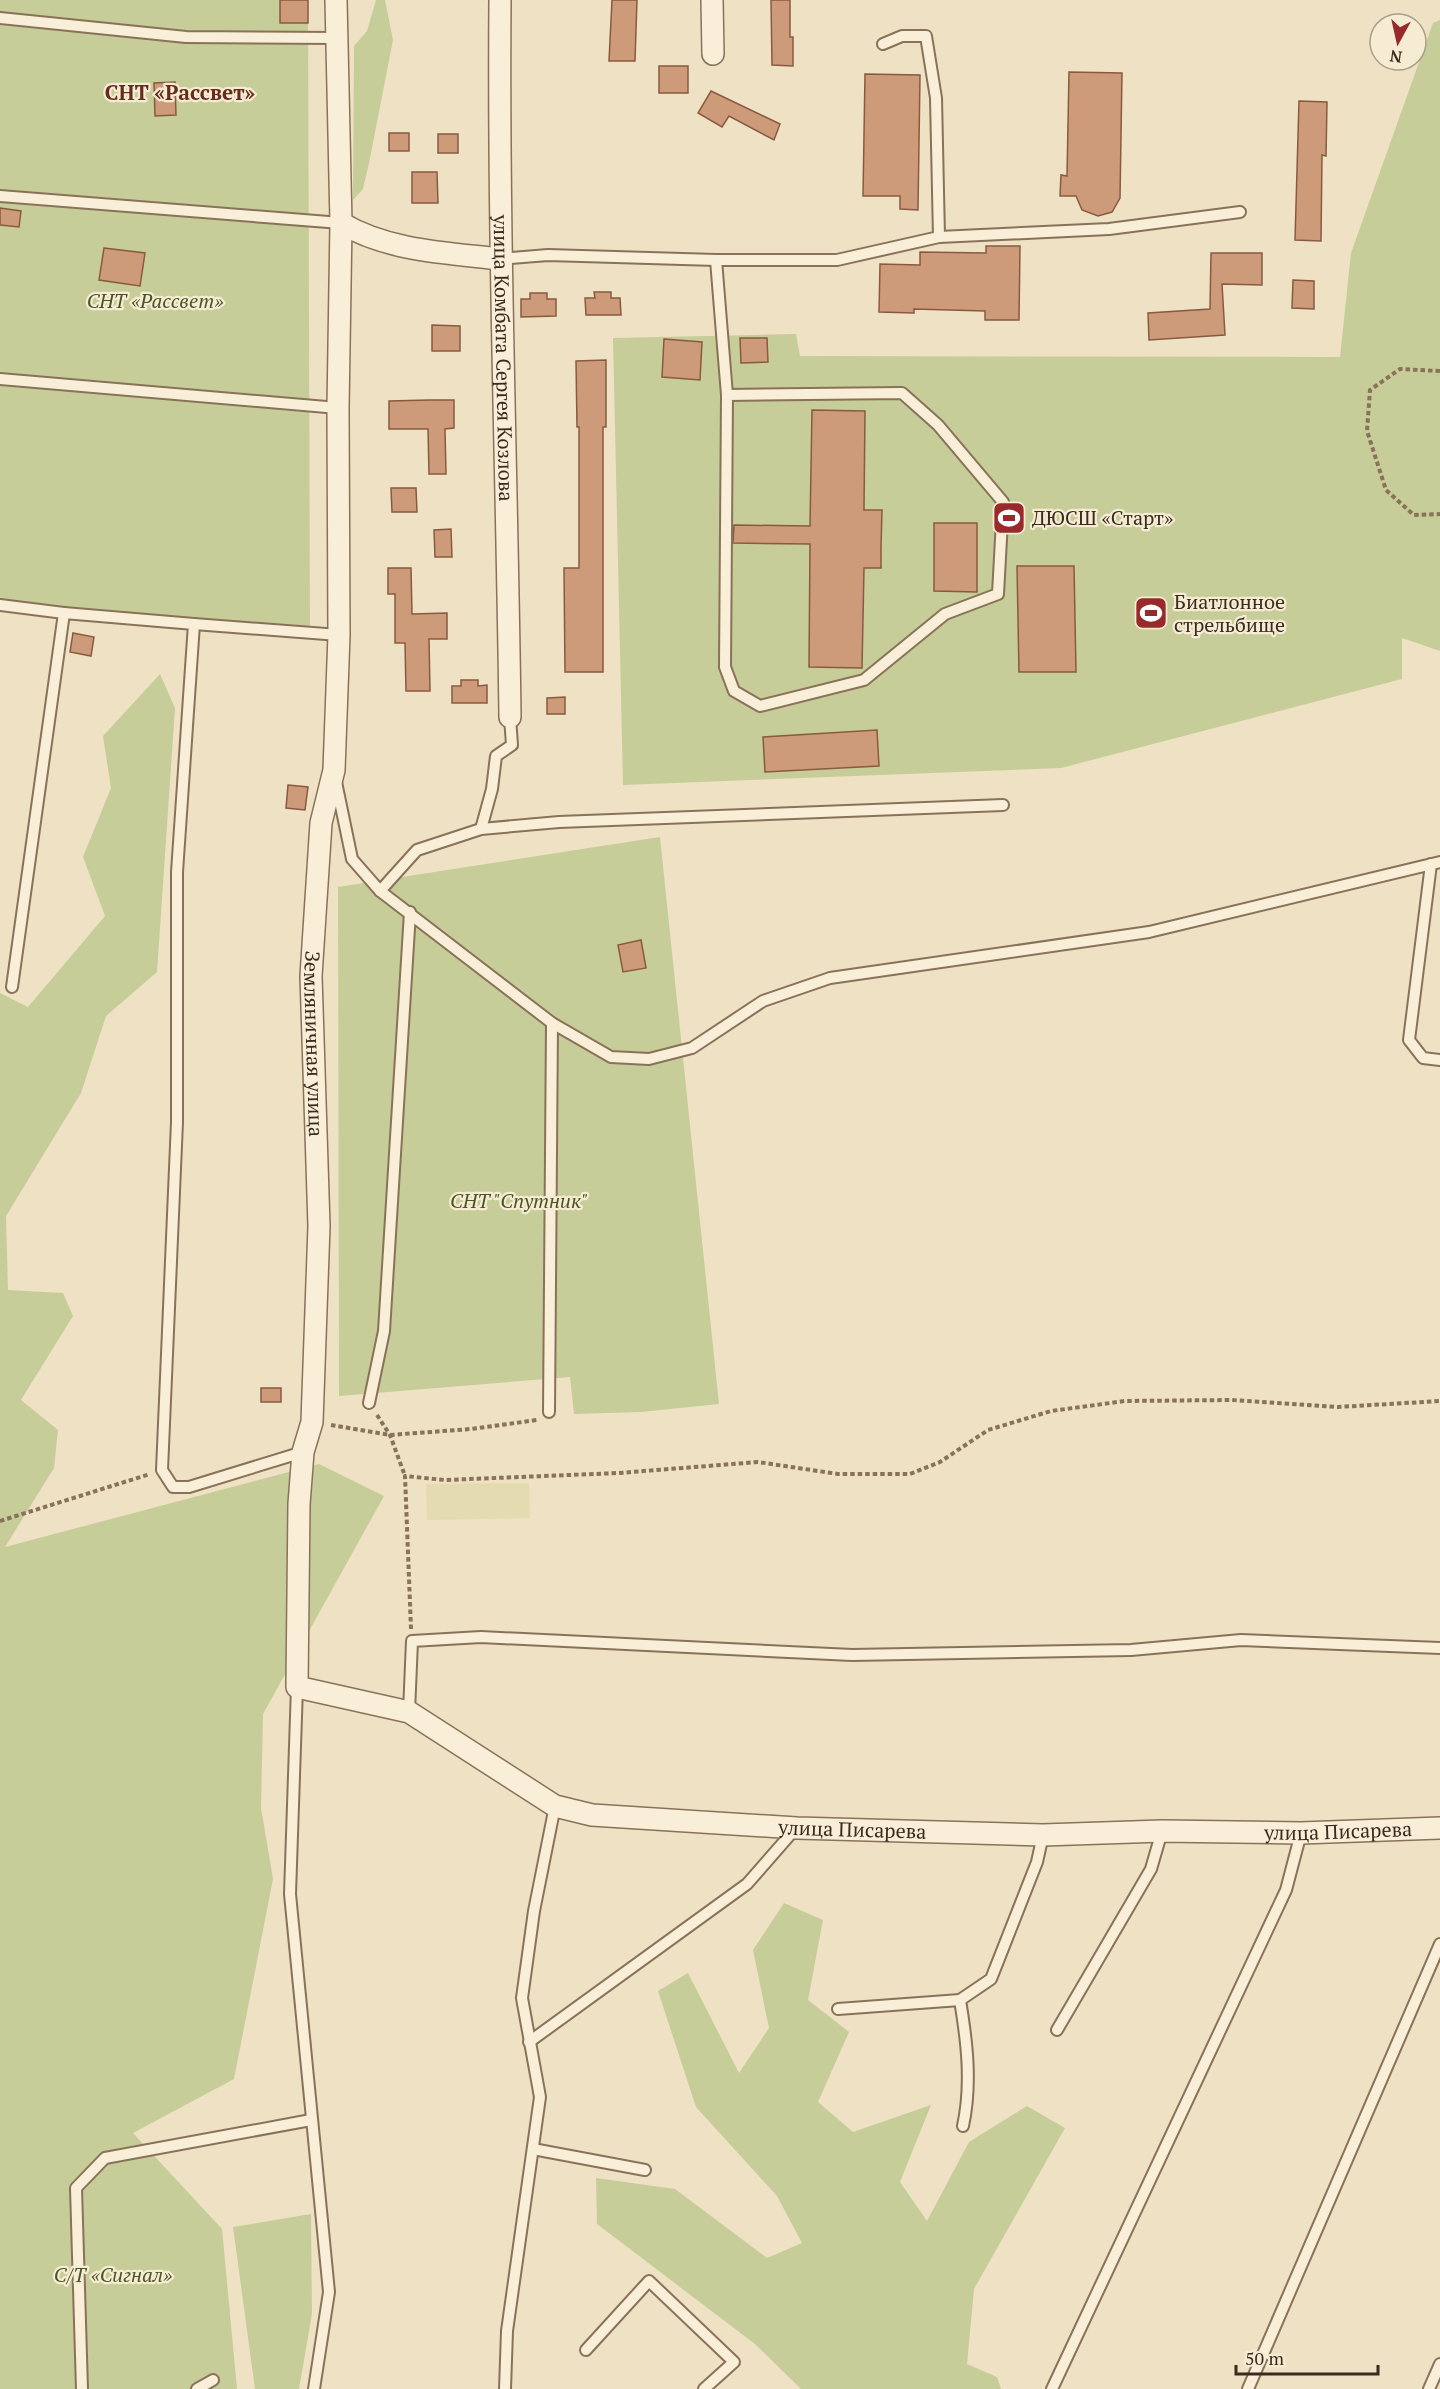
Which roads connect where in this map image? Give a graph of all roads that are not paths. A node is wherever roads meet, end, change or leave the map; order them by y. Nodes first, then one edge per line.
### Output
1 (336, 0) edge
2 (500, 0) edge
3 (712, 0) edge
4 (0, 18) edge
5 (336, 38) junction
6 (883, 44) dead end
7 (713, 54) dead end
8 (0, 196) edge
9 (1240, 212) dead end
10 (342, 224) junction
11 (939, 237) junction
12 (500, 259) junction
13 (716, 260) junction
14 (0, 378) edge
15 (727, 395) junction
16 (338, 408) junction
17 (0, 605) edge
18 (64, 613) junction
19 (194, 624) junction
20 (339, 635) junction
21 (510, 717) joint
22 (334, 770) junction
23 (1003, 805) dead end
24 (482, 829) junction
25 (1435, 863) edge
26 (380, 891) junction
27 (410, 912) junction
28 (12, 987) dead end
29 (552, 1023) junction
30 (1440, 1060) edge
31 (369, 1402) road end
32 (549, 1412) road end
33 (303, 1452) junction
34 (1440, 1648) edge
35 (297, 1687) junction
36 (409, 1712) junction
37 (555, 1806) junction
38 (796, 1828) junction
39 (1440, 1828) edge
40 (1162, 1832) junction
41 (1301, 1833) junction
42 (1043, 1836) junction
43 (1440, 1944) edge
44 (960, 2000) junction
45 (838, 2009) dead end
46 (1058, 2030) dead end
47 (529, 2042) junction
48 (311, 2120) junction
49 (963, 2126) dead end
50 (533, 2149) junction
51 (645, 2170) dead end
52 (586, 2350) dead end
53 (1440, 2364) edge
54 (213, 2380) dead end
55 (82, 2389) edge
56 (197, 2389) edge
57 (315, 2389) edge
58 (505, 2389) edge
59 (704, 2389) edge
60 (1052, 2389) edge
61 (1248, 2389) edge
62 (1429, 2389) edge

1 - 5 street, Земляничная улица
2 - 12 street, улица Комбата Сергея Козлова
3 - 7 street
4 - 5 lane
5 - 10 street, Земляничная улица
6 - 11 lane
8 - 10 lane
9 - 11 lane
10 - 12 street
10 - 16 street, Земляничная улица
11 - 13 lane
12 - 13 lane
12 - 21 street, улица Комбата Сергея Козлова
13 - 15 lane
14 - 16 lane
15 - 15 lane
16 - 20 street, Земляничная улица
17 - 18 lane
18 - 19 lane
18 - 28 lane
19 - 20 lane
19 - 33 lane
20 - 22 street, Земляничная улица
21 - 24 lane
22 - 26 lane
22 - 33 street, Земляничная улица
23 - 24 lane
24 - 26 lane
25 - 29 lane
25 - 30 lane
26 - 27 lane
27 - 29 lane
27 - 31 lane
29 - 32 lane
33 - 35 street, Земляничная улица
34 - 36 lane
35 - 36 street, улица Писарева
35 - 48 lane
36 - 37 street, улица Писарева
37 - 38 street, улица Писарева
37 - 47 lane
38 - 42 street, улица Писарева
38 - 47 lane
39 - 41 street, улица Писарева
40 - 41 street, улица Писарева
40 - 42 street, улица Писарева
40 - 46 lane
41 - 60 lane
42 - 44 lane
43 - 61 lane
44 - 45 lane
44 - 49 lane
47 - 50 lane
48 - 55 lane
48 - 57 lane
50 - 51 lane
50 - 58 lane
52 - 59 lane
53 - 62 lane
54 - 56 lane

